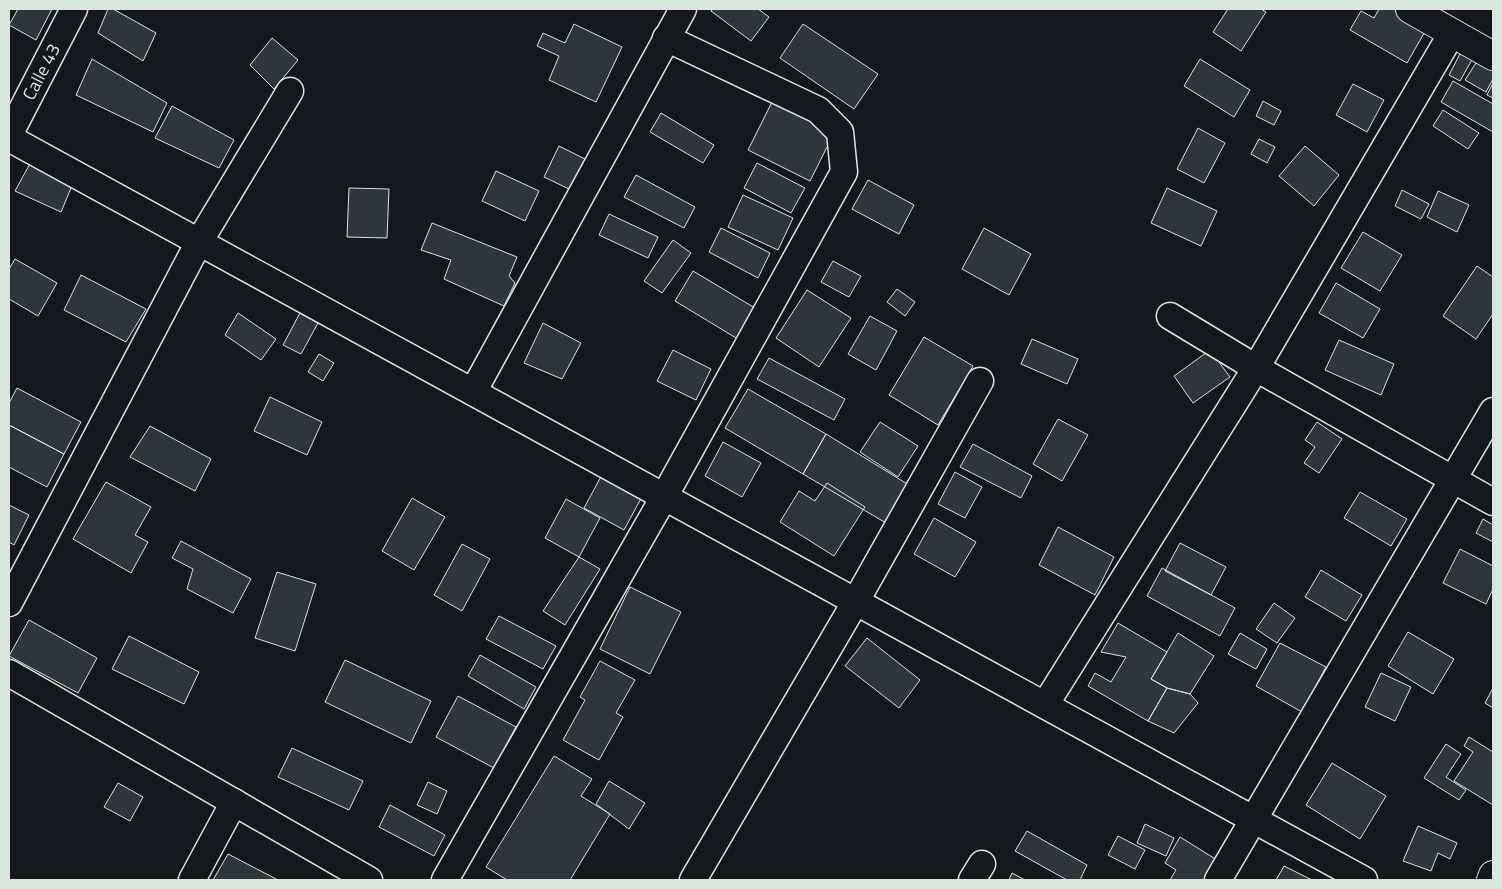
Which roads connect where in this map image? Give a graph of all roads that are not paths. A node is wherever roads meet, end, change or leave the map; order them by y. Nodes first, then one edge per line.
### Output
1 (74, 9) edge
2 (683, 9) edge
3 (1410, 9) edge
4 (1452, 33) junction
5 (666, 38) junction
6 (1493, 56) edge
7 (290, 91) dead end
8 (9, 136) edge
9 (199, 242) junction
10 (1170, 316) dead end
11 (1256, 368) junction
12 (980, 381) dead end
13 (473, 392) junction
14 (1493, 411) edge
15 (1453, 481) junction
16 (664, 497) junction
17 (1493, 502) edge
18 (856, 602) junction
19 (9, 603) edge
20 (9, 673) edge
21 (1045, 705) junction
22 (234, 802) junction
23 (1253, 820) junction
24 (1493, 875) edge
25 (192, 880) edge
26 (369, 880) edge
27 (445, 880) edge
28 (693, 880) edge
29 (1218, 880) edge
30 (1364, 880) edge
31 (1491, 880) edge

1 - 8 street, Calle 43
2 - 5 street
3 - 4 street
4 - 6 street
4 - 11 street
5 - 13 street
5 - 16 street
7 - 9 street
8 - 9 street
9 - 13 street
9 - 19 street
10 - 11 street
11 - 15 street
11 - 21 street
12 - 18 street
13 - 16 street
14 - 15 street
15 - 17 street
15 - 23 street
16 - 18 street
16 - 27 street
18 - 21 street
18 - 28 street
20 - 22 street
21 - 23 street
22 - 25 street
22 - 26 street
23 - 29 street
23 - 30 street
24 - 31 street

